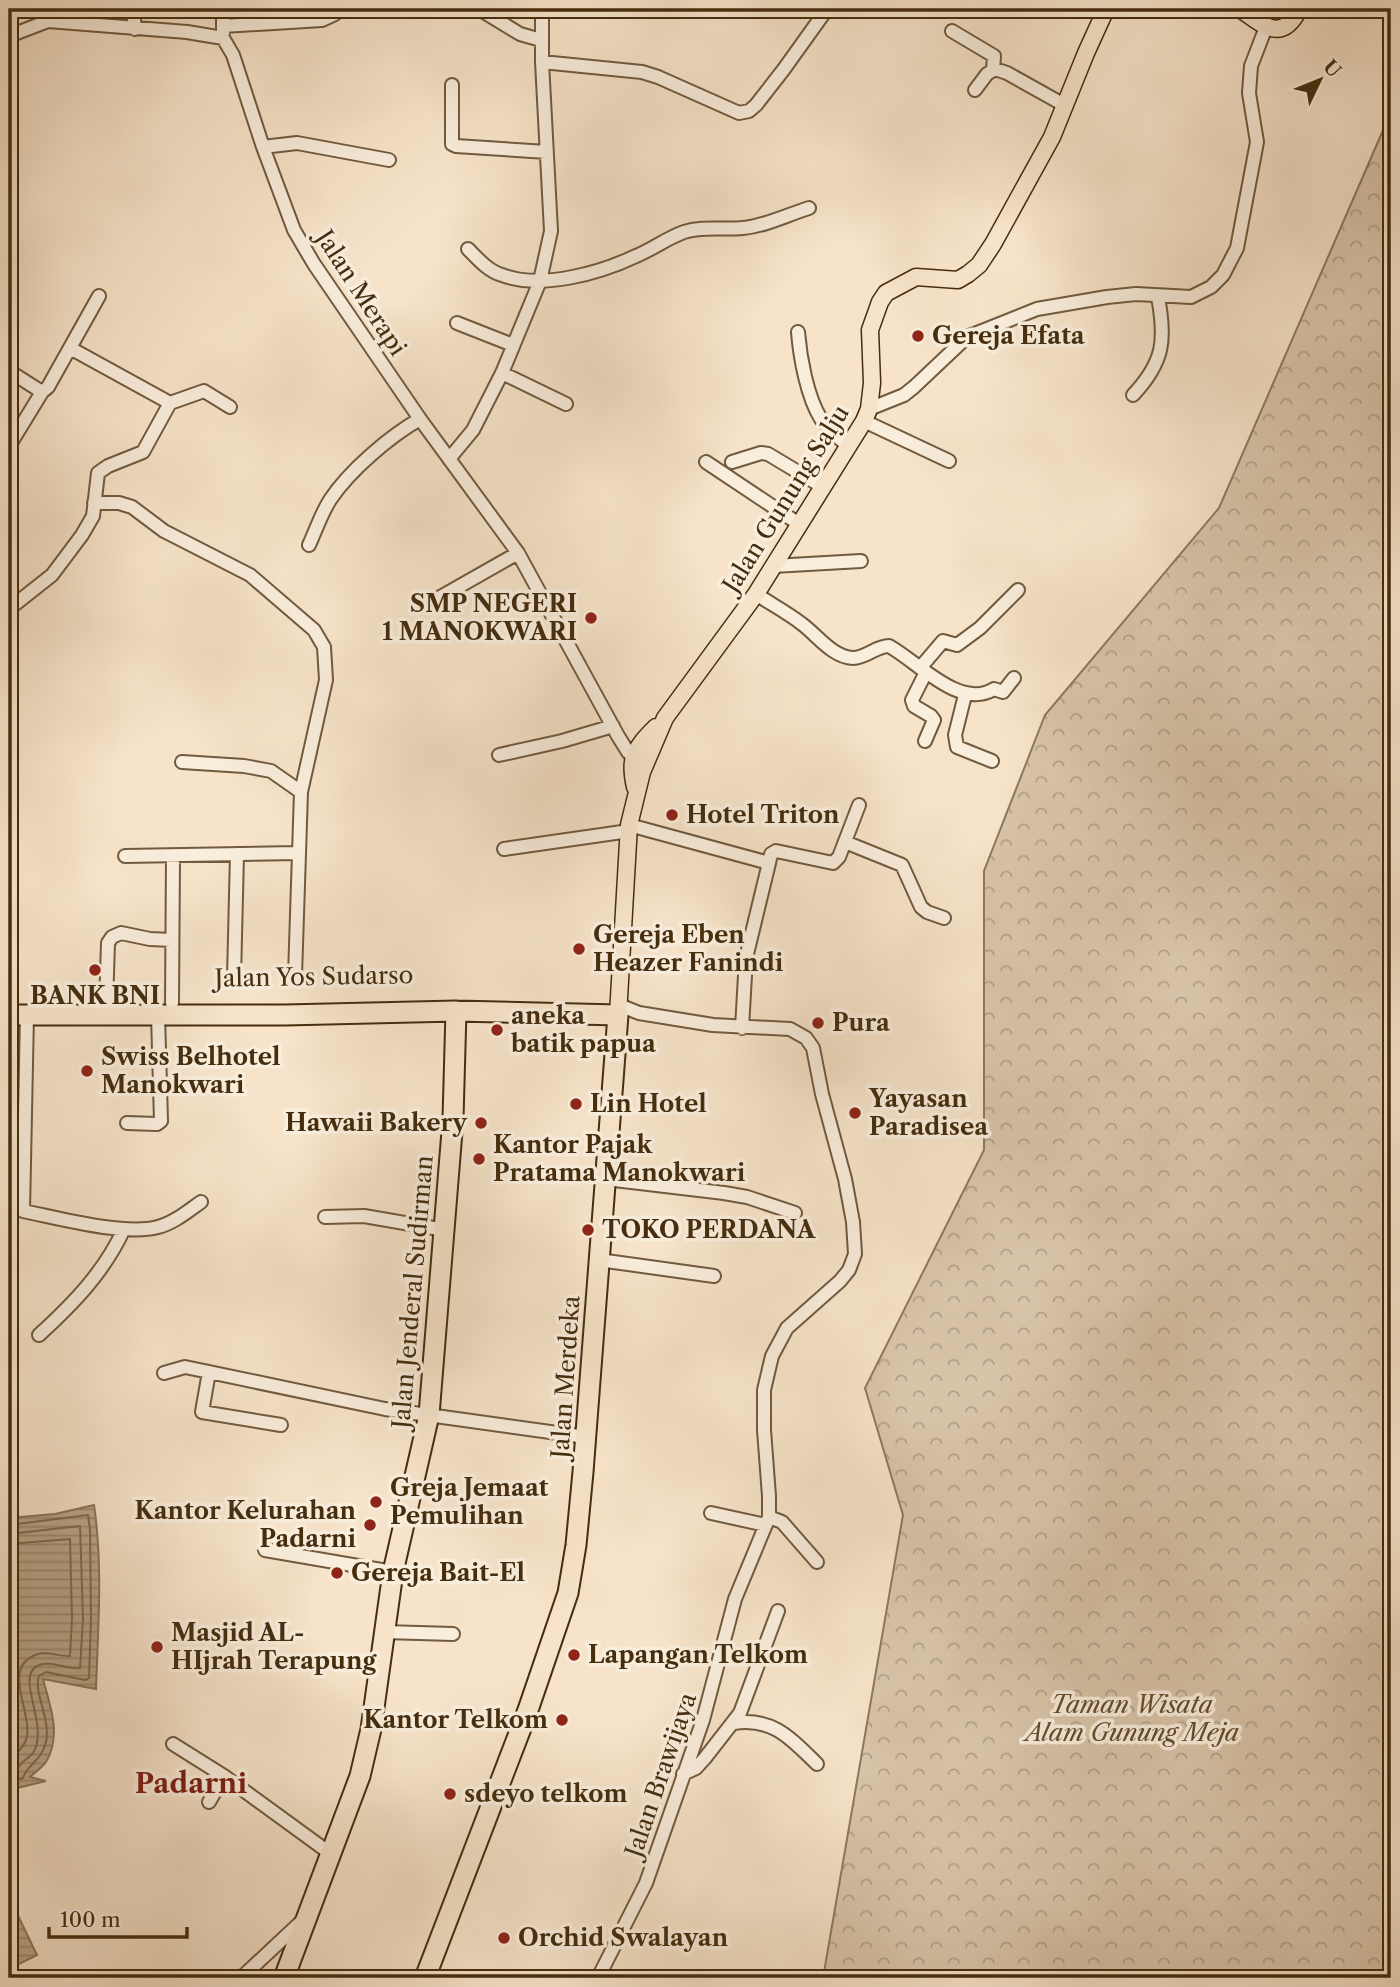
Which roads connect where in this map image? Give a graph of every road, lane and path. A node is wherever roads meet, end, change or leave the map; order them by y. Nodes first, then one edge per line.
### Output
1 (133, 9) edge
2 (223, 9) edge
3 (479, 9) edge
4 (542, 9) edge
5 (827, 9) edge
6 (1106, 9) edge
7 (1240, 9) edge
8 (1299, 9) edge
9 (335, 14) dead end
10 (1266, 27) junction
11 (135, 29) junction
12 (952, 31) dead end
13 (223, 32) junction
14 (9, 36) edge
15 (541, 40) junction
16 (542, 62) junction
17 (993, 70) junction
18 (452, 85) dead end
19 (975, 90) dead end
20 (1066, 106) junction
21 (263, 147) junction
22 (547, 152) junction
23 (389, 160) dead end
24 (809, 208) dead end
25 (468, 249) dead end
26 (540, 281) junction
27 (99, 296) dead end
28 (1158, 297) junction
29 (457, 323) dead end
30 (798, 332) dead end
31 (513, 345) junction
32 (70, 348) junction
33 (9, 371) edge
34 (502, 373) junction
35 (42, 392) junction
36 (1133, 396) dead end
37 (170, 403) junction
38 (566, 404) dead end
39 (229, 407) dead end
40 (866, 415) junction
41 (420, 419) junction
42 (9, 446) edge
43 (849, 447) junction
44 (449, 459) junction
45 (949, 461) dead end
46 (706, 462) dead end
47 (732, 462) dead end
48 (823, 487) junction
49 (94, 503) junction
50 (799, 524) junction
51 (310, 545) dead end
52 (518, 552) junction
53 (861, 561) dead end
54 (773, 566) junction
55 (1018, 590) dead end
56 (756, 594) junction
57 (437, 599) dead end
58 (9, 609) edge
59 (923, 670) junction
60 (1014, 678) dead end
61 (965, 695) junction
62 (615, 731) junction
63 (925, 741) dead end
64 (499, 755) dead end
65 (640, 757) junction
66 (992, 761) dead end
67 (182, 762) dead end
68 (301, 792) junction
69 (859, 805) dead end
70 (629, 828) junction
71 (845, 842) junction
72 (504, 849) dead end
73 (297, 853) junction
74 (237, 854) junction
75 (125, 856) dead end
76 (173, 856) junction
77 (769, 863) junction
78 (944, 918) dead end
79 (172, 940) junction
80 (295, 976) dead end
81 (234, 978) dead end
82 (9, 1004) edge
83 (106, 1004) junction
84 (165, 1009) junction
85 (256, 1009) junction
86 (619, 1010) junction
87 (456, 1011) junction
88 (18, 1015) edge
89 (742, 1028) junction
90 (127, 1123) dead end
91 (606, 1179) junction
92 (201, 1202) dead end
93 (795, 1213) dead end
94 (325, 1217) dead end
95 (124, 1229) junction
96 (445, 1230) junction
97 (599, 1261) junction
98 (714, 1276) dead end
99 (39, 1335) dead end
100 (209, 1372) junction
101 (164, 1373) dead end
102 (429, 1415) junction
103 (281, 1425) dead end
104 (586, 1437) junction
105 (711, 1513) dead end
106 (767, 1521) junction
107 (265, 1550) dead end
108 (817, 1562) dead end
109 (393, 1572) junction
110 (778, 1611) dead end
111 (384, 1632) junction
112 (453, 1633) dead end
113 (734, 1723) junction
114 (173, 1744) dead end
115 (817, 1764) dead end
116 (683, 1774) junction
117 (224, 1776) junction
118 (209, 1802) dead end
119 (331, 1854) junction
120 (290, 1941) junction
121 (241, 1978) edge
122 (284, 1978) edge
123 (425, 1978) edge
124 (598, 1978) edge

1 - 11 street
2 - 13 street
3 - 15 street
4 - 15 street
5 - 16 street
6 - 20 main road, Jalan Gunung Salju
7 - 10 main road
8 - 10 main road
9 - 13 street
10 - 28 street
11 - 13 street
11 - 14 street
12 - 17 street
13 - 21 street, Jalan Merapi
15 - 16 street
16 - 22 street
17 - 19 street
17 - 20 street
18 - 22 street
20 - 40 main road, Jalan Gunung Salju
21 - 23 street
21 - 41 street, Jalan Merapi
22 - 26 street
24 - 26 street
25 - 26 street
26 - 31 street
27 - 32 street
28 - 36 street
28 - 40 street
29 - 31 street
30 - 43 street
31 - 34 street
32 - 35 street
32 - 37 street
33 - 35 street
34 - 38 street
34 - 44 street
35 - 42 street
37 - 39 street
37 - 49 street
40 - 43 main road, Jalan Gunung Salju
40 - 45 street
41 - 44 street, Jalan Merapi
41 - 51 street
43 - 48 main road, Jalan Gunung Salju
44 - 52 street, Jalan Merapi
46 - 50 street
47 - 48 street
48 - 50 main road, Jalan Gunung Salju
49 - 58 street
49 - 68 street
50 - 54 main road, Jalan Gunung Salju
52 - 57 street
52 - 62 street, Jalan Merapi
53 - 54 street
54 - 56 main road, Jalan Gunung Salju
55 - 59 street
56 - 59 street
56 - 65 main road, Jalan Gunung Salju
59 - 61 street
59 - 63 street
60 - 61 street
61 - 66 street
62 - 64 street
62 - 65 street, Jalan Merapi
65 - 70 main road
67 - 68 street
68 - 73 street
69 - 71 street
70 - 72 street
70 - 77 street
70 - 86 main road
71 - 77 street
71 - 78 street
73 - 74 street
73 - 80 street
74 - 76 street
74 - 81 street
75 - 76 street
76 - 79 street
77 - 89 street
79 - 83 street
79 - 84 street
82 - 83 highway, Jalan Yos Sudarso
83 - 84 highway, Jalan Yos Sudarso
84 - 85 highway, Jalan Yos Sudarso
84 - 88 highway, Jalan Yos Sudarso
84 - 90 street
85 - 86 highway, Jalan Yos Sudarso
85 - 87 highway, Jalan Yos Sudarso
86 - 87 highway, Jalan Yos Sudarso
86 - 89 street, Jalan Brawijaya
86 - 91 highway, Jalan Merdeka
87 - 96 highway, Jalan Jenderal Sudirman
88 - 95 street
89 - 106 street, Jalan Brawijaya
91 - 93 street
91 - 97 highway, Jalan Merdeka
92 - 95 street
94 - 96 street
95 - 99 street
96 - 102 highway, Jalan Jenderal Sudirman
97 - 98 street
97 - 104 highway, Jalan Merdeka
100 - 101 street
100 - 102 street
100 - 103 street
102 - 104 street
102 - 109 highway, Jalan Jenderal Sudirman
104 - 123 highway, Jalan Merdeka
105 - 106 street
106 - 108 street
106 - 116 street, Jalan Brawijaya
107 - 109 street
109 - 111 highway, Jalan Jenderal Sudirman
110 - 113 street
111 - 112 street
111 - 119 highway, Jalan Jenderal Sudirman
113 - 115 street
113 - 116 street
114 - 117 street
116 - 124 street, Jalan Brawijaya
117 - 118 street
117 - 119 street
119 - 120 highway, Jalan Jenderal Sudirman
120 - 121 street
120 - 122 highway, Jalan Jenderal Sudirman

